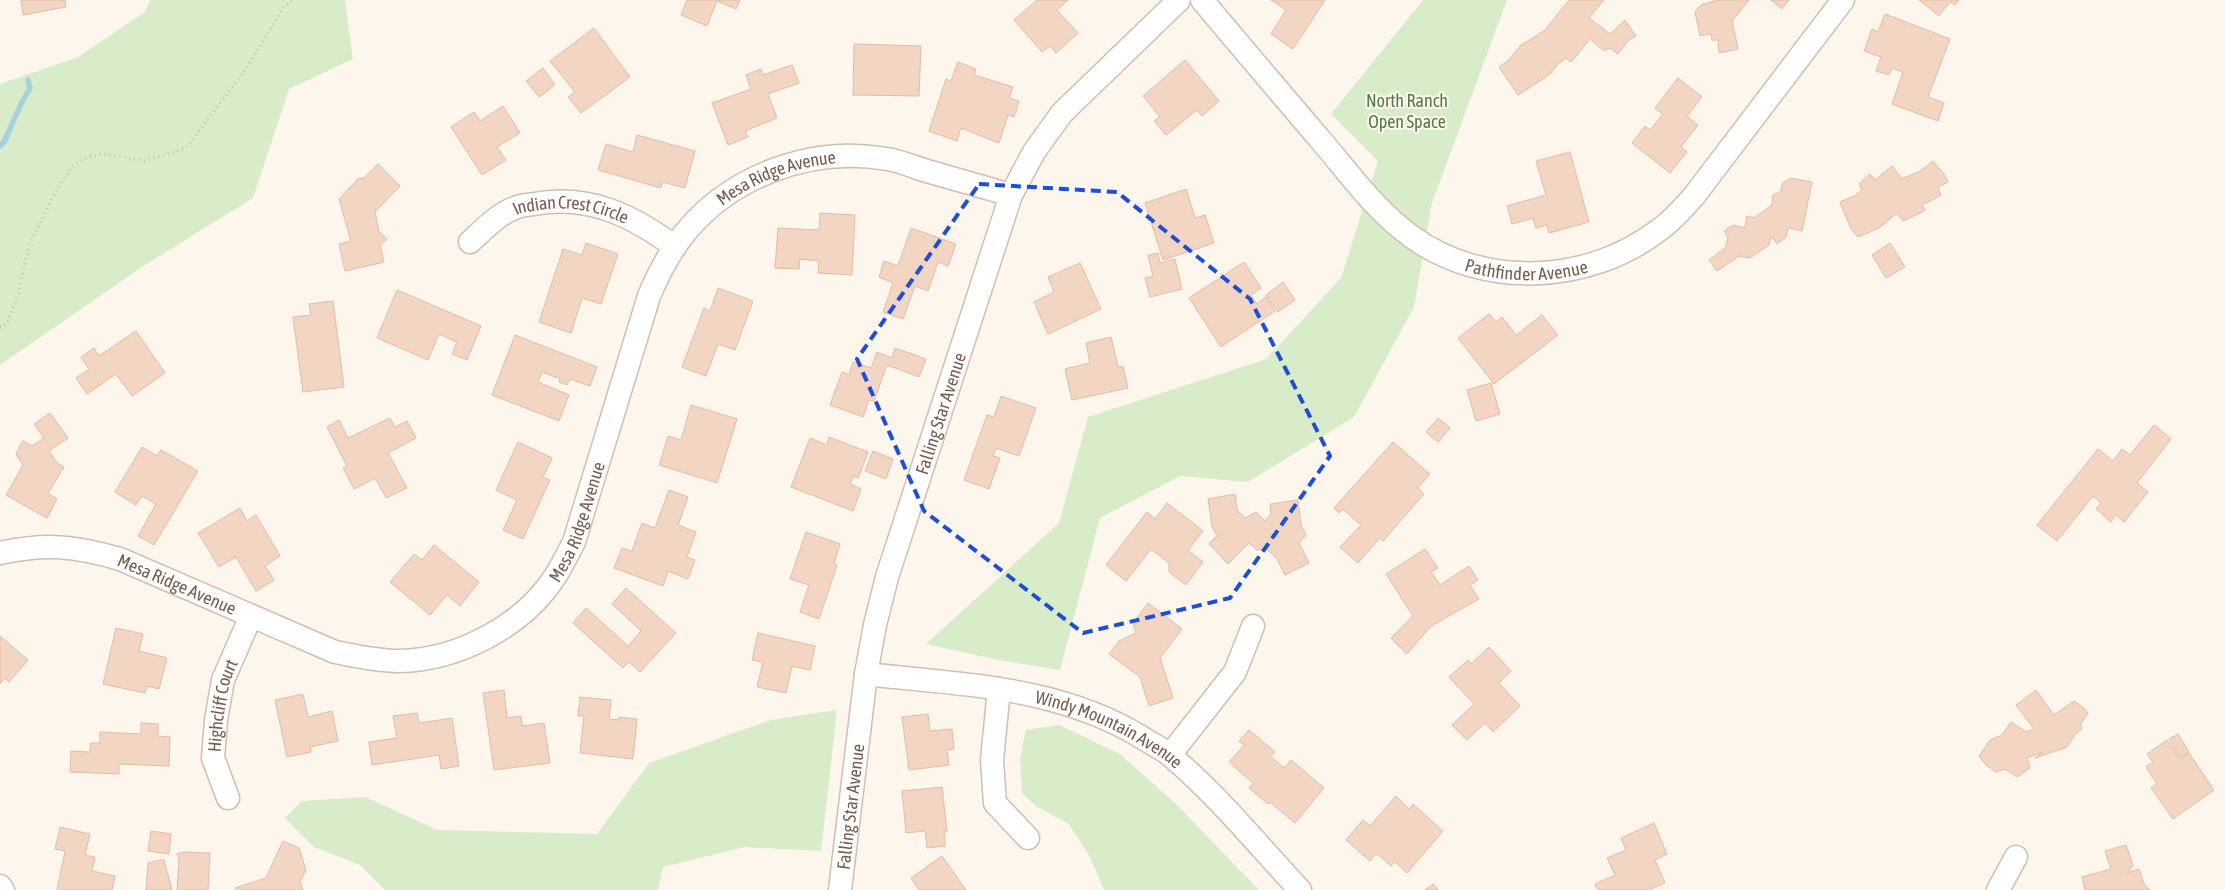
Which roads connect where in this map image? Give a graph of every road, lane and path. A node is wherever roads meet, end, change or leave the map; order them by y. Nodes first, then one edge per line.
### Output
1 (293, 0) edge
2 (1179, 0) edge
3 (1202, 0) edge
4 (1843, 0) edge
5 (1011, 195) junction
6 (470, 242) dead end
7 (675, 247) junction
8 (0, 327) edge
9 (0, 553) edge
10 (251, 616) junction
11 (1253, 626) dead end
12 (866, 674) junction
13 (999, 689) junction
14 (1170, 755) junction
15 (228, 798) dead end
16 (1028, 838) dead end
17 (2016, 857) dead end
18 (0, 886) edge
19 (3, 890) edge
20 (840, 890) edge
21 (1300, 890) edge
22 (1998, 890) edge

1 - 8 path
2 - 5 street, Falling Star Avenue
3 - 4 street, Pathfinder Avenue
5 - 7 street, Mesa Ridge Avenue
5 - 12 street, Falling Star Avenue
6 - 7 street, Indian Crest Circle
7 - 10 street, Mesa Ridge Avenue
9 - 10 street, Mesa Ridge Avenue
10 - 15 street, Highcliff Court
11 - 14 street
12 - 13 street, Windy Mountain Avenue
12 - 20 street, Falling Star Avenue
13 - 14 street, Windy Mountain Avenue
13 - 16 street
14 - 21 street, Windy Mountain Avenue
17 - 22 street
18 - 19 street

